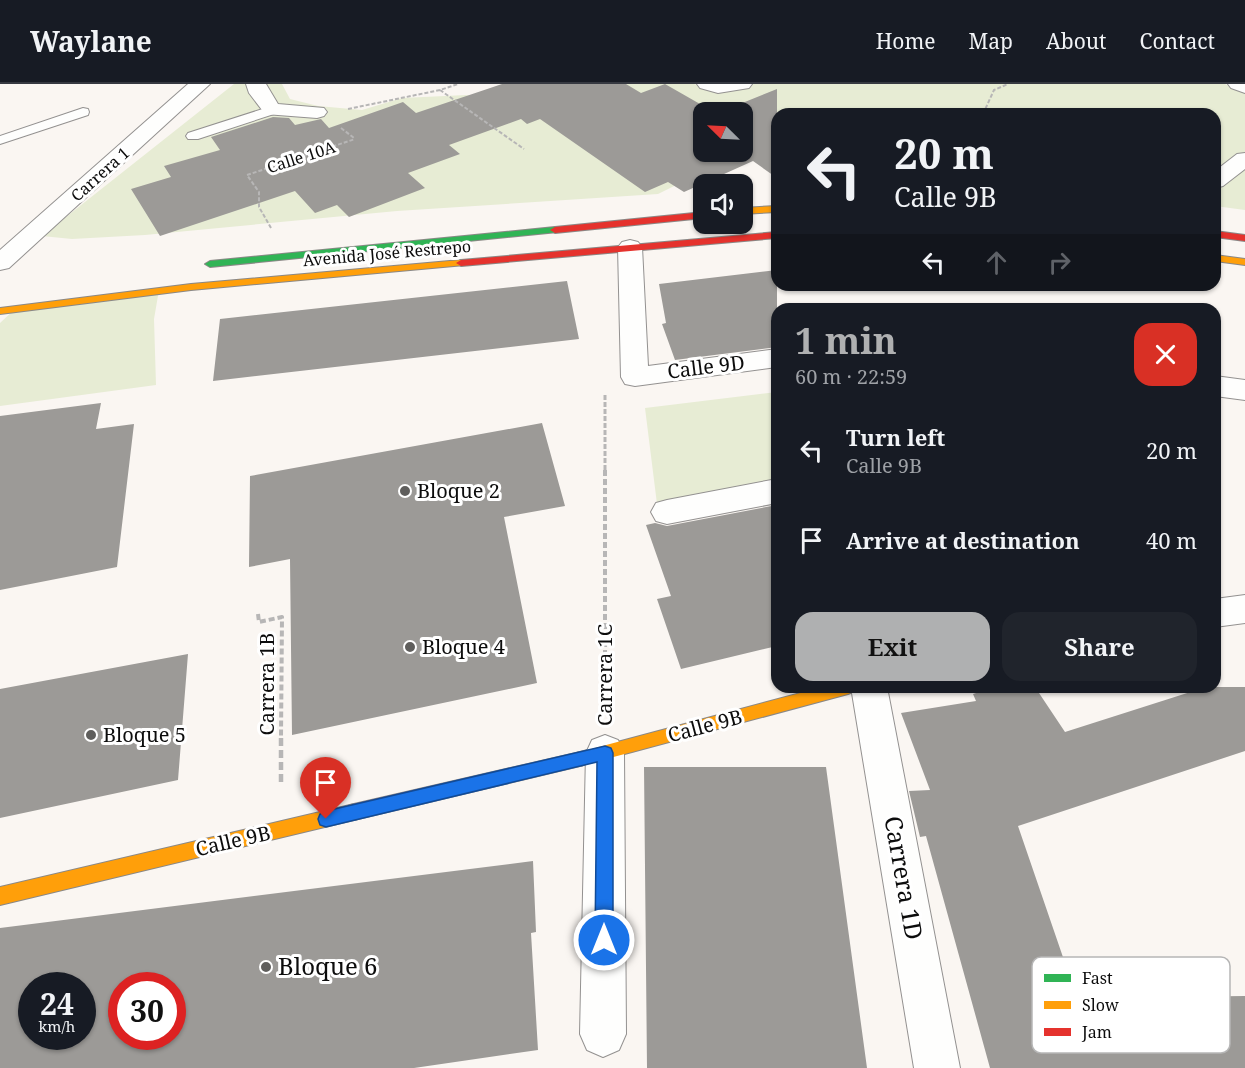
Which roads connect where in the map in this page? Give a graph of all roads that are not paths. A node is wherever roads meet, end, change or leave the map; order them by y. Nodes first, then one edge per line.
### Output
1 (200, 84) edge
2 (256, 84) edge
3 (706, 84) edge
4 (742, 84) edge
5 (1238, 84) edge
6 (1245, 87) edge
7 (272, 110) junction
8 (83, 112) dead end
9 (317, 112) dead end
10 (193, 136) dead end
11 (0, 140) edge
12 (1245, 159) edge
13 (1221, 177) edge
14 (771, 210) edge
15 (753, 211) edge
16 (693, 216) edge
17 (771, 235) edge
18 (1221, 235) edge
19 (1245, 238) edge
20 (630, 247) junction
21 (1221, 259) edge
22 (1245, 262) edge
23 (0, 263) edge
24 (196, 265) dead end
25 (0, 311) edge
26 (771, 359) edge
27 (1221, 387) edge
28 (1245, 390) edge
29 (771, 491) edge
30 (667, 512) dead end
31 (1245, 609) edge
32 (1221, 612) edge
33 (826, 693) edge
34 (870, 693) edge
35 (605, 753) junction
36 (0, 896) edge
37 (603, 1034) dead end
38 (937, 1068) edge

1 - 23 street, Carrera 1
2 - 7 street
3 - 4 street
5 - 6 street
7 - 9 street
7 - 10 lane
8 - 11 lane
12 - 13 street
14 - 15 main road
16 - 24 main road, Avenida José Restrepo
17 - 20 main road, Avenida José Restrepo
18 - 19 main road
20 - 25 main road, Avenida José Restrepo
20 - 26 street, Calle 9D
21 - 22 main road
27 - 28 street
29 - 30 street
31 - 32 street
33 - 35 main road, Calle 9B
34 - 38 street, Carrera 1D
35 - 36 main road, Calle 9B
35 - 37 street, Carrera 1C

